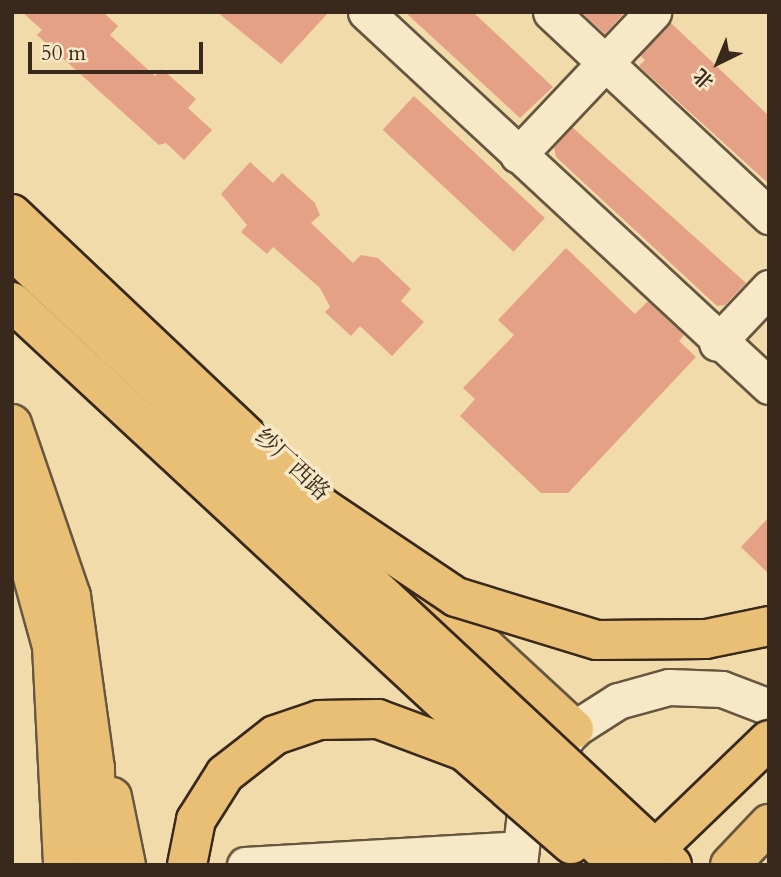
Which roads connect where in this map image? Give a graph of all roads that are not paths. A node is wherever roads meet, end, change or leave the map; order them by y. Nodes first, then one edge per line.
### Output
1 (366, 12) edge
2 (551, 12) edge
3 (653, 12) edge
4 (605, 63) junction
5 (518, 155) junction
6 (12, 200) edge
7 (12, 214) edge
8 (769, 216) edge
9 (12, 250) edge
10 (769, 288) edge
11 (12, 302) edge
12 (717, 343) junction
13 (769, 386) edge
14 (12, 424) edge
15 (12, 501) edge
16 (374, 586) junction
17 (71, 596) junction
18 (769, 625) edge
19 (769, 707) edge
20 (574, 729) junction
21 (769, 740) edge
22 (769, 760) edge
23 (769, 824) edge
24 (584, 854) edge
25 (519, 857) edge
26 (63, 865) edge
27 (96, 865) edge
28 (126, 865) edge
29 (187, 865) edge
30 (245, 865) edge
31 (619, 865) edge
32 (639, 865) edge
33 (670, 865) edge
34 (700, 865) edge
35 (730, 865) edge

1 - 5 street
2 - 4 street
3 - 4 street
4 - 5 street
4 - 8 street
5 - 12 street
6 - 20 main road, 纱厂西路
7 - 18 main road, bridge
9 - 16 main road, bridge
10 - 12 street
11 - 31 main road, bridge
12 - 13 street
14 - 17 main road
15 - 26 main road
16 - 33 main road, bridge
16 - 34 main road, bridge
17 - 27 main road
17 - 28 main road
19 - 20 street
20 - 25 street
21 - 32 main road, bridge
22 - 33 main road
23 - 35 main road
24 - 29 main road, bridge
25 - 30 street

